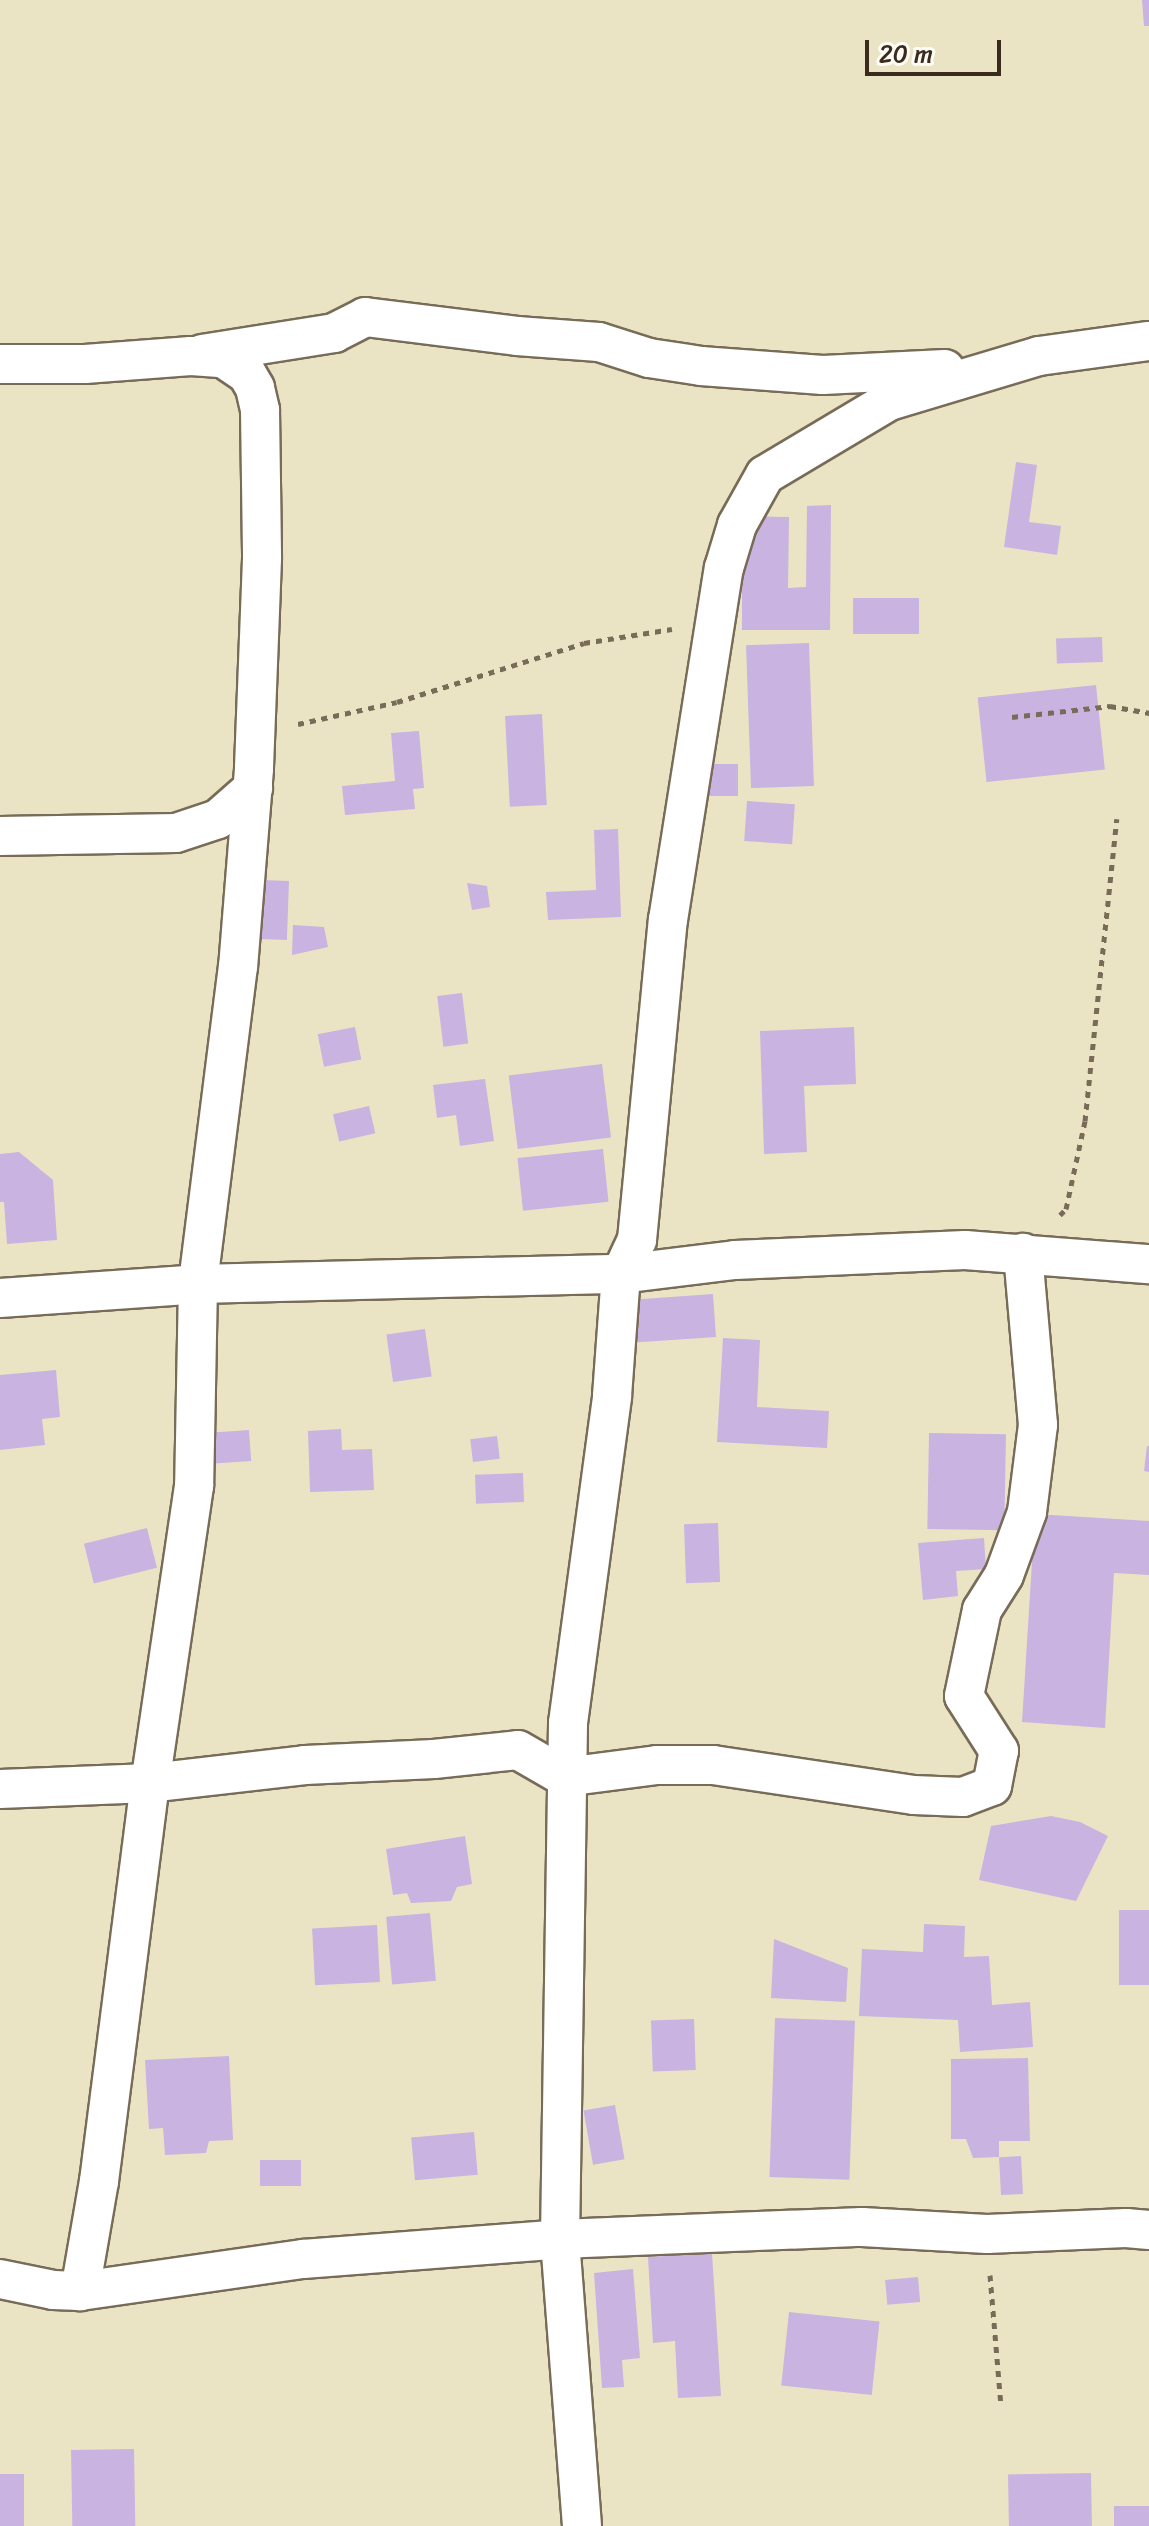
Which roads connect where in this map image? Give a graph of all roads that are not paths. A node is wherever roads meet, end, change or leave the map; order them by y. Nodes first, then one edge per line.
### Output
1 (1149, 341) edge
2 (191, 356) junction
3 (0, 364) edge
4 (1005, 366) junction
5 (253, 779) junction
6 (0, 836) edge
7 (1023, 1253) junction
8 (1149, 1264) edge
9 (621, 1274) junction
10 (198, 1284) junction
11 (0, 1298) edge
12 (565, 1777) junction
13 (150, 1783) junction
14 (0, 1789) edge
15 (1149, 2230) edge
16 (560, 2239) junction
17 (0, 2279) edge
18 (80, 2291) junction
19 (582, 2526) edge

1 - 4 street
2 - 3 street
2 - 4 street
2 - 5 street
4 - 9 street
5 - 6 street
5 - 10 street
7 - 8 street
7 - 9 street
7 - 12 street
9 - 10 street
9 - 12 street
10 - 11 street
10 - 13 street
12 - 13 street
12 - 16 street
13 - 14 street
13 - 18 street
15 - 16 street
16 - 18 street
16 - 19 street
17 - 18 street

